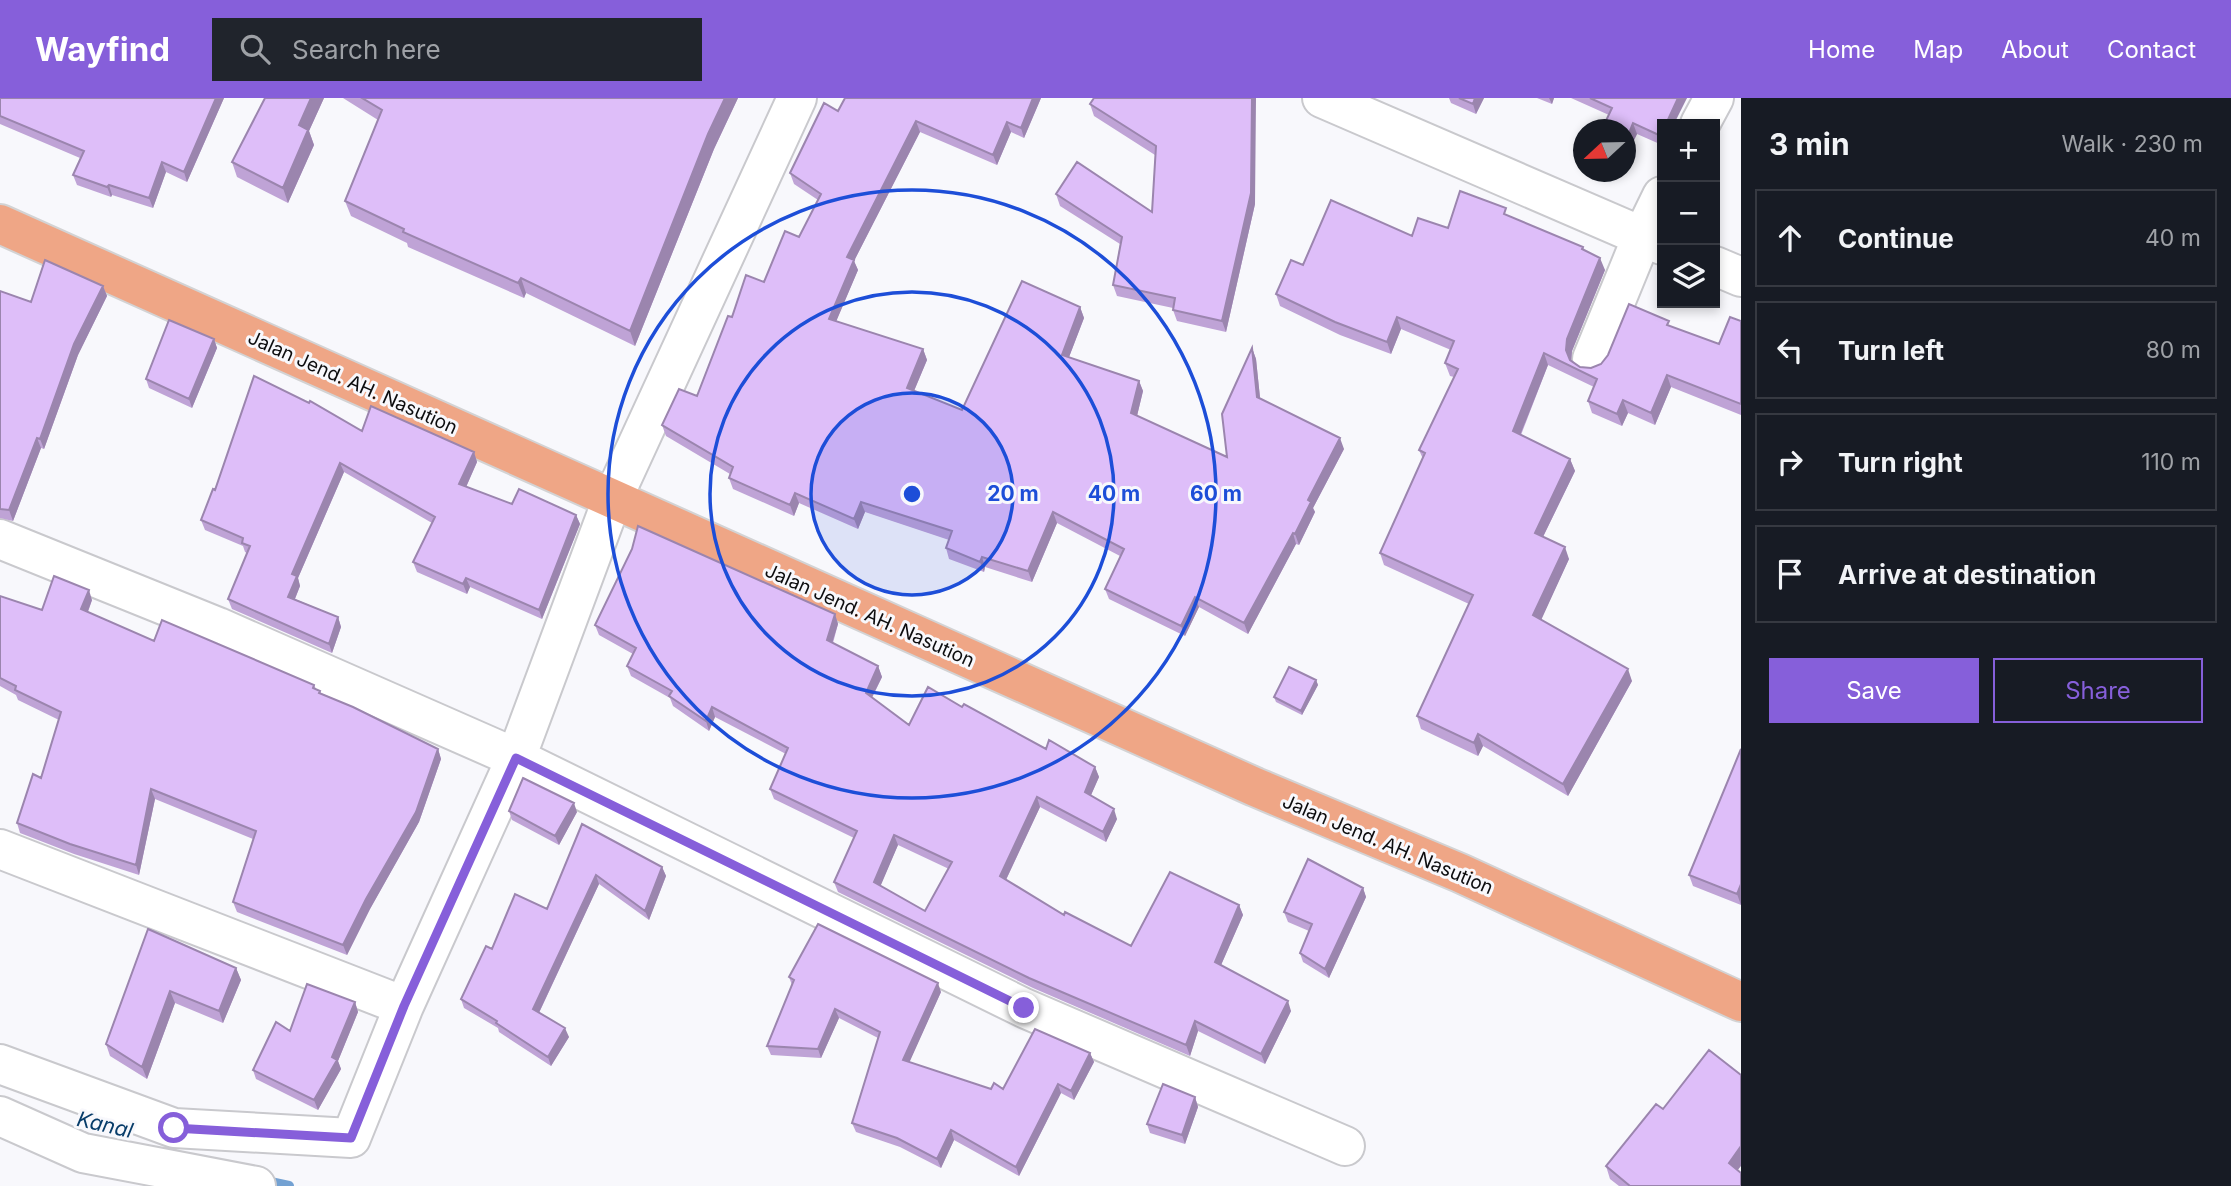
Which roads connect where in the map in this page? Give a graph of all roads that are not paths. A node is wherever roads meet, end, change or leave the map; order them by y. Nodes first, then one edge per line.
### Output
1 (797, 98) edge
2 (1322, 98) edge
3 (1714, 98) edge
4 (1703, 119) edge
5 (1657, 218) edge
6 (0, 224) edge
7 (1652, 241) edge
8 (1720, 268) edge
9 (1741, 277) edge
10 (1592, 359) dead end
11 (612, 500) junction
12 (0, 539) edge
13 (516, 758) junction
14 (0, 849) edge
15 (1741, 1002) edge
16 (404, 1006) junction
17 (0, 1064) edge
18 (0, 1116) edge
19 (1345, 1146) dead end
20 (256, 1186) edge

1 - 11 street
2 - 7 street
3 - 4 street
5 - 7 street
6 - 11 highway, Jalan Jend. AH. Nasution
7 - 10 street
8 - 9 street
11 - 13 street
11 - 15 highway, Jalan Jend. AH. Nasution
12 - 13 street
13 - 16 street
13 - 19 street
14 - 16 street
16 - 17 street
18 - 20 street

